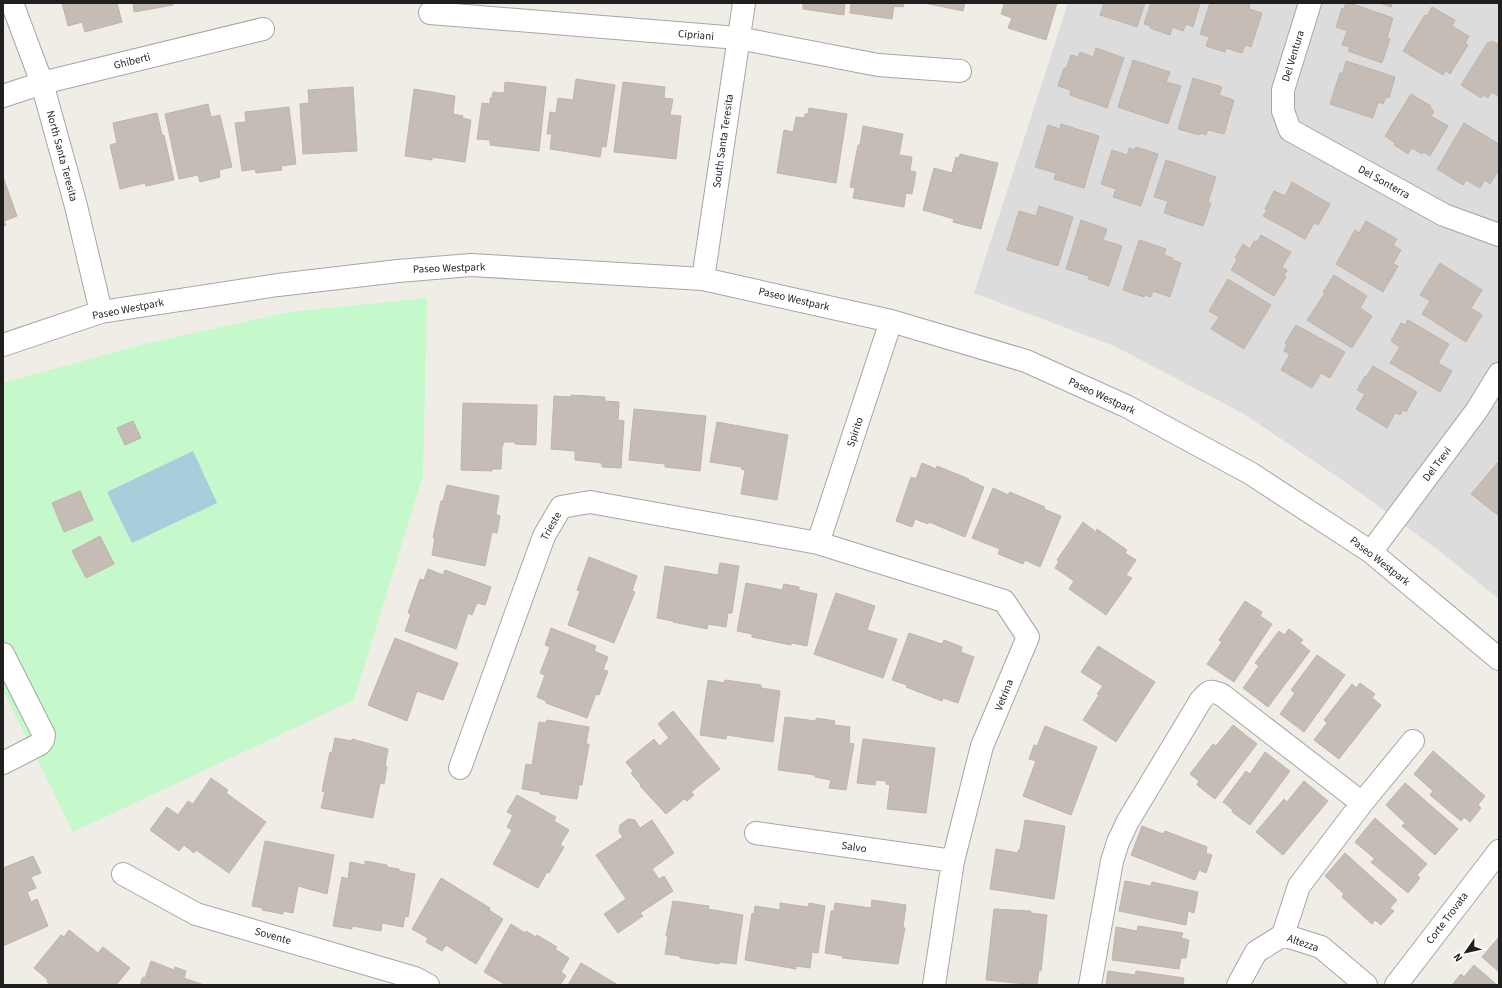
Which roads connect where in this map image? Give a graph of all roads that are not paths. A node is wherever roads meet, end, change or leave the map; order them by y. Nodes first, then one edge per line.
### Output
1 (12, 3) edge
2 (744, 3) edge
3 (1310, 3) edge
4 (430, 13) dead end
5 (263, 29) dead end
6 (738, 38) junction
7 (960, 71) dead end
8 (42, 83) junction
9 (3, 96) edge
10 (1283, 111) joint
11 (1499, 235) edge
12 (703, 279) junction
13 (101, 312) junction
14 (891, 321) junction
15 (3, 345) edge
16 (1499, 374) edge
17 (818, 543) junction
18 (1371, 552) junction
19 (3, 654) edge
20 (1499, 659) edge
21 (1412, 741) dead end
22 (3, 763) edge
23 (460, 768) dead end
24 (1362, 803) junction
25 (756, 832) dead end
26 (1499, 850) edge
27 (953, 861) junction
28 (124, 874) dead end
29 (1283, 936) junction
30 (428, 985) edge
31 (934, 985) edge
32 (1090, 985) edge
33 (1238, 985) edge
34 (1366, 985) edge
35 (1396, 985) edge

1 - 8 street, North Santa Teresita
2 - 6 street, South Santa Teresita
3 - 10 street, Del Ventura
4 - 6 street, Cipriani
5 - 8 street, Ghiberti
6 - 7 street, Cipriani
6 - 12 street, South Santa Teresita
8 - 9 street, Ghiberti
8 - 13 street, North Santa Teresita
10 - 11 street, Del Sonterra
12 - 13 street, Paseo Westpark
12 - 14 street, Paseo Westpark
13 - 15 street, Paseo Westpark
14 - 17 street, Spirito
14 - 18 street, Paseo Westpark
16 - 18 street, Del Trevi
17 - 23 street, Trieste
17 - 27 street, Vetrina
18 - 20 street, Paseo Westpark
19 - 22 street
21 - 24 street
24 - 29 street
24 - 32 street
25 - 27 street, Salvo
26 - 35 street, Corte Trovata
27 - 31 street, Vetrina
28 - 30 street, Sovente
29 - 33 street, Altezza
29 - 34 street, Altezza

